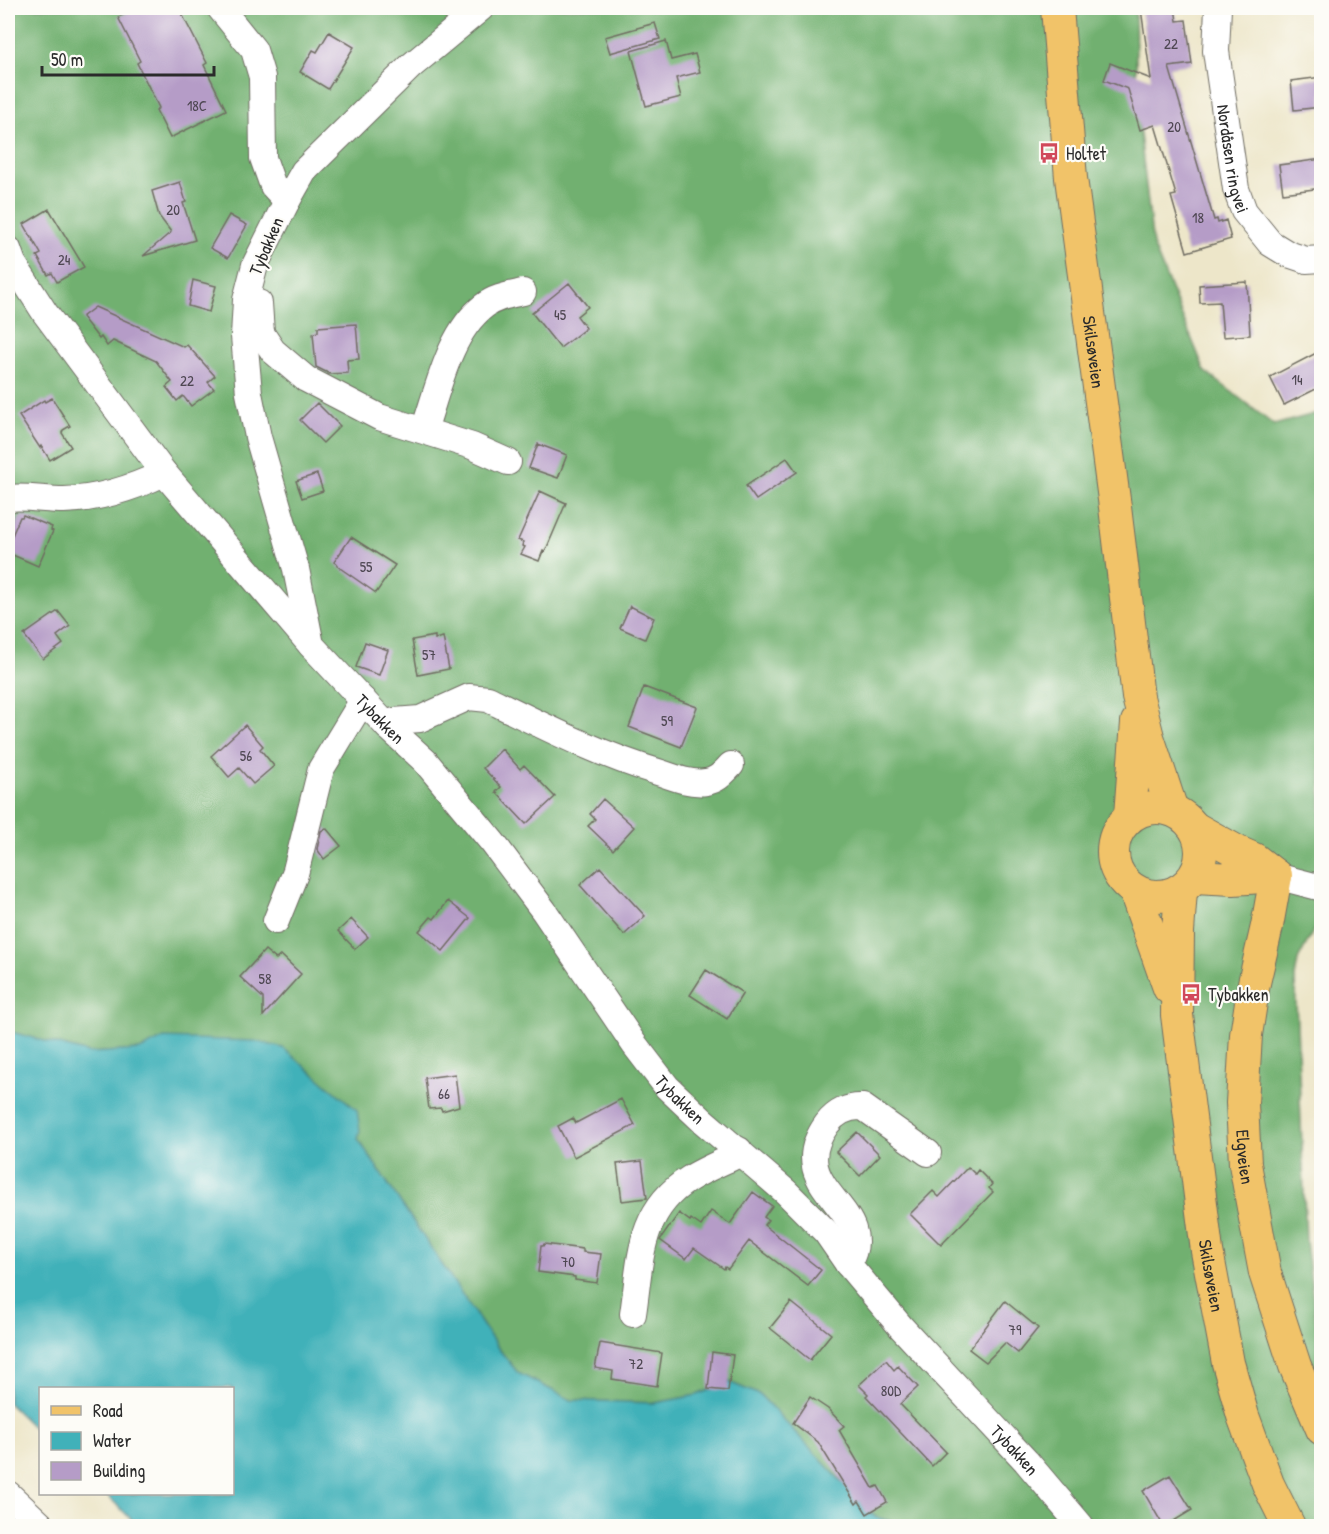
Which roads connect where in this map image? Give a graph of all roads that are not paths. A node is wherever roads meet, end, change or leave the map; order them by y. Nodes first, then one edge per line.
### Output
1 (220, 8) edge
2 (481, 8) edge
3 (1057, 8) edge
4 (1218, 8) edge
5 (286, 201) junction
6 (8, 249) edge
7 (1322, 260) edge
8 (523, 292) dead end
9 (246, 300) junction
10 (424, 430) junction
11 (508, 462) dead end
12 (164, 473) junction
13 (8, 498) edge
14 (311, 645) junction
15 (1138, 697) junction
16 (363, 700) junction
17 (388, 727) junction
18 (731, 765) dead end
19 (1130, 816) junction
20 (1183, 819) junction
21 (1276, 876) junction
22 (1187, 883) junction
23 (1322, 888) edge
24 (1135, 891) junction
25 (276, 921) dead end
26 (1178, 1015) junction
27 (739, 1150) junction
28 (928, 1153) dead end
29 (848, 1264) junction
30 (633, 1314) dead end
31 (1322, 1429) edge
32 (8, 1494) edge
33 (42, 1527) edge
34 (1081, 1527) edge
35 (1289, 1527) edge

1 - 5 street, Tybakken
2 - 5 street, Tybakken
3 - 15 main road, Skilsøveien
4 - 7 street, Nordåsen ringvei
5 - 9 street, Tybakken
6 - 12 street, Tybakken
8 - 10 street
9 - 10 street
9 - 14 street, Tybakken
10 - 11 street
12 - 13 street
12 - 14 street, Tybakken
14 - 16 street, Tybakken
15 - 19 main road, Skilsøveien
15 - 20 main road, Skilsøveien
16 - 17 street, Tybakken
16 - 25 street
17 - 18 street
17 - 27 street, Tybakken
19 - 20 main road
19 - 24 main road
20 - 21 main road
20 - 22 main road
21 - 22 main road
21 - 23 street
21 - 31 main road, Elgveien
22 - 24 main road
22 - 26 main road, Skilsøveien
24 - 26 main road, Skilsøveien
26 - 35 main road, Skilsøveien
27 - 29 street, Tybakken
27 - 30 street
28 - 29 street
29 - 34 street, Tybakken
32 - 33 street

